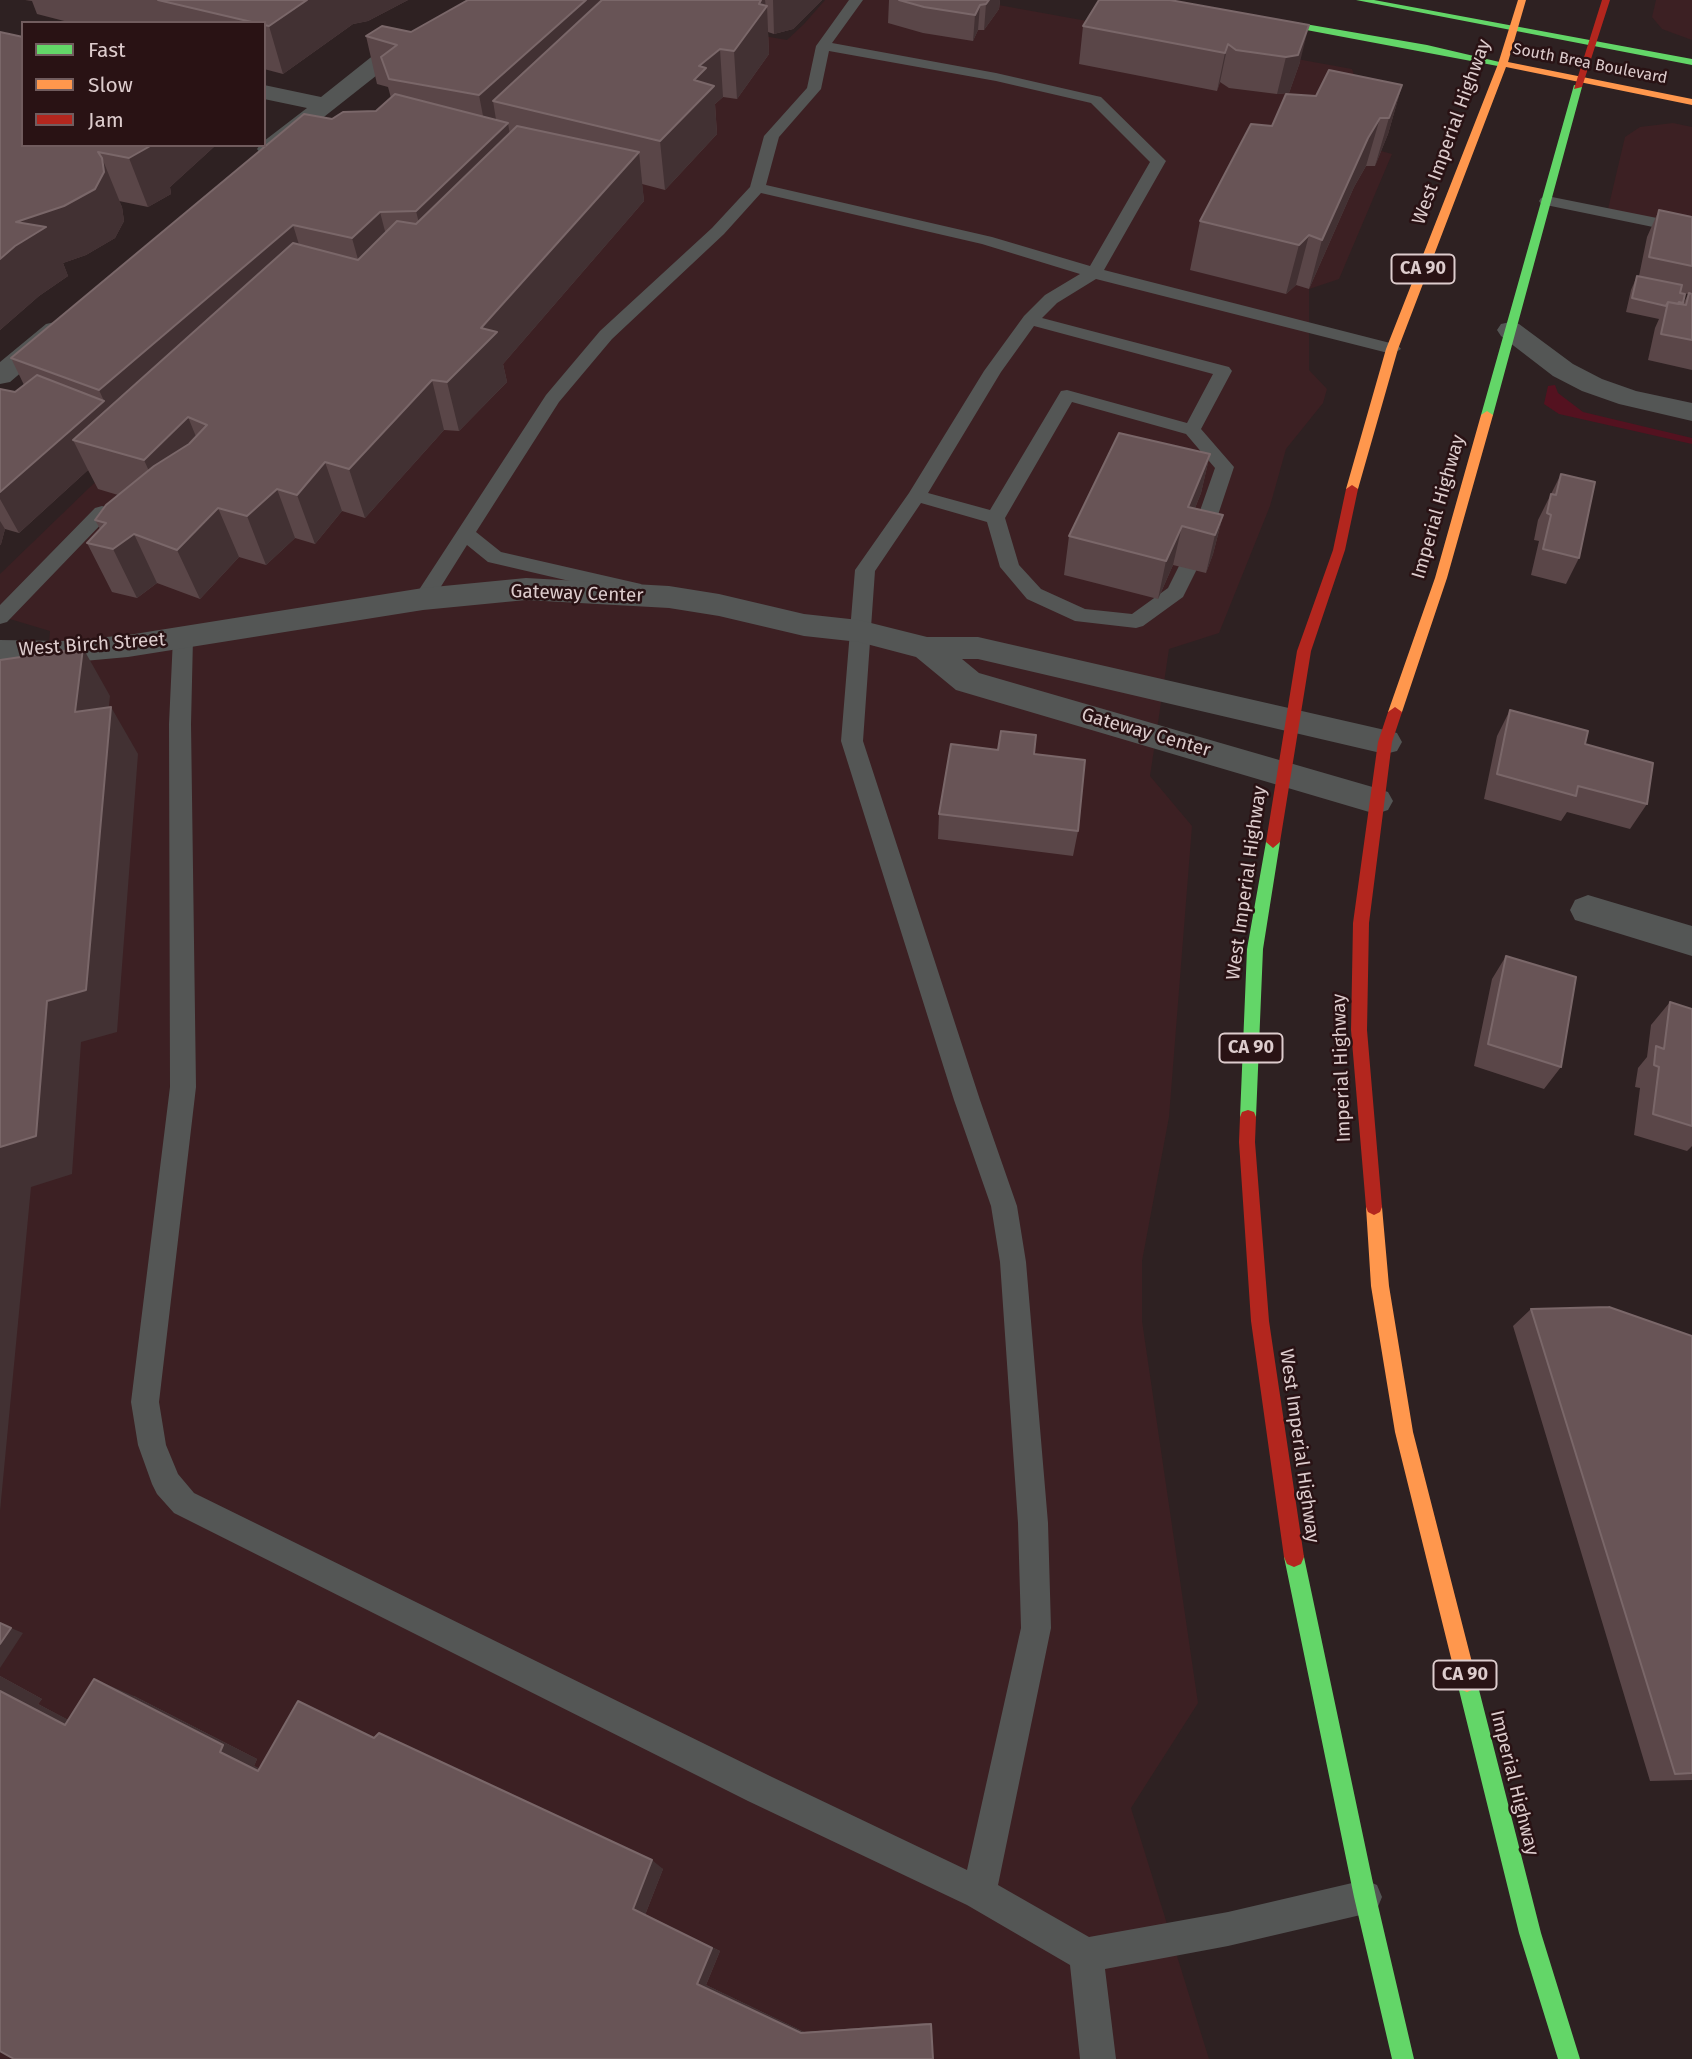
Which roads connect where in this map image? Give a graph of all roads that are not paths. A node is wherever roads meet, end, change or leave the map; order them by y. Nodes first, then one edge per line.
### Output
1 (482, 0) edge
2 (856, 0) edge
3 (1151, 0) edge
4 (1360, 0) edge
5 (1522, 0) edge
6 (1606, 0) edge
7 (1512, 28) junction
8 (1591, 43) junction
9 (822, 46) junction
10 (1692, 62) edge
11 (1503, 64) junction
12 (1578, 80) junction
13 (266, 92) edge
14 (1692, 102) edge
15 (323, 104) junction
16 (249, 166) edge
17 (757, 188) junction
18 (1547, 201) junction
19 (1692, 230) edge
20 (1094, 273) junction
21 (73, 315) edge
22 (1030, 320) junction
23 (1510, 330) junction
24 (1392, 349) junction
25 (0, 376) edge
26 (1692, 412) edge
27 (1192, 430) junction
28 (917, 496) junction
29 (102, 512) edge
30 (995, 518) junction
31 (465, 533) junction
32 (1196, 549) edge
33 (1186, 569) dead end
34 (669, 597) junction
35 (423, 599) junction
36 (0, 617) edge
37 (859, 631) junction
38 (183, 638) junction
39 (927, 648) junction
40 (0, 650) edge
41 (1292, 719) junction
42 (1385, 742) junction
43 (1283, 776) junction
44 (1376, 801) junction
45 (1588, 910) dead end
46 (1692, 941) edge
47 (979, 1893) junction
48 (1366, 1897) junction
49 (1086, 1955) junction
50 (1098, 2059) edge
51 (1403, 2059) edge
52 (1569, 2059) edge

1 - 15 street
2 - 9 lane
3 - 11 main road, South Brea Boulevard
4 - 7 main road, South Brea Boulevard
5 - 7 main road, CA 90
6 - 8 main road, CA 90
7 - 8 main road, South Brea Boulevard
7 - 11 main road, West Imperial Highway / CA 90
8 - 10 main road, South Brea Boulevard
8 - 12 main road, CA 90
9 - 17 lane
9 - 20 lane
11 - 12 main road, South Brea Boulevard
11 - 24 main road, West Imperial Highway / CA 90
12 - 14 main road, South Brea Boulevard
12 - 18 main road, Imperial Highway / CA 90
13 - 15 street
15 - 16 street
17 - 20 lane
17 - 31 lane
18 - 19 lane
18 - 23 main road, Imperial Highway / CA 90
20 - 22 lane
20 - 24 lane
21 - 25 street
22 - 27 lane
22 - 28 lane
23 - 26 street
23 - 42 main road, Imperial Highway / CA 90
24 - 41 main road, West Imperial Highway / CA 90
27 - 30 lane
27 - 32 lane
28 - 30 lane
28 - 37 lane
29 - 36 lane
30 - 33 lane
31 - 34 lane
31 - 35 lane
34 - 35 street, Gateway Center
34 - 37 street, Gateway Center
35 - 38 street, Gateway Center
37 - 39 street, Gateway Center
37 - 47 lane
38 - 40 street, West Birch Street
38 - 47 lane
39 - 41 street, Gateway Center
39 - 43 street, Gateway Center
41 - 42 street, Gateway Center
41 - 43 main road, West Imperial Highway / CA 90
42 - 44 main road, Imperial Highway / CA 90
43 - 44 street, Gateway Center
43 - 48 main road, West Imperial Highway / CA 90
44 - 52 main road, Imperial Highway / CA 90
45 - 46 street
47 - 49 lane
48 - 49 lane
48 - 51 main road, West Imperial Highway / CA 90
49 - 50 lane

